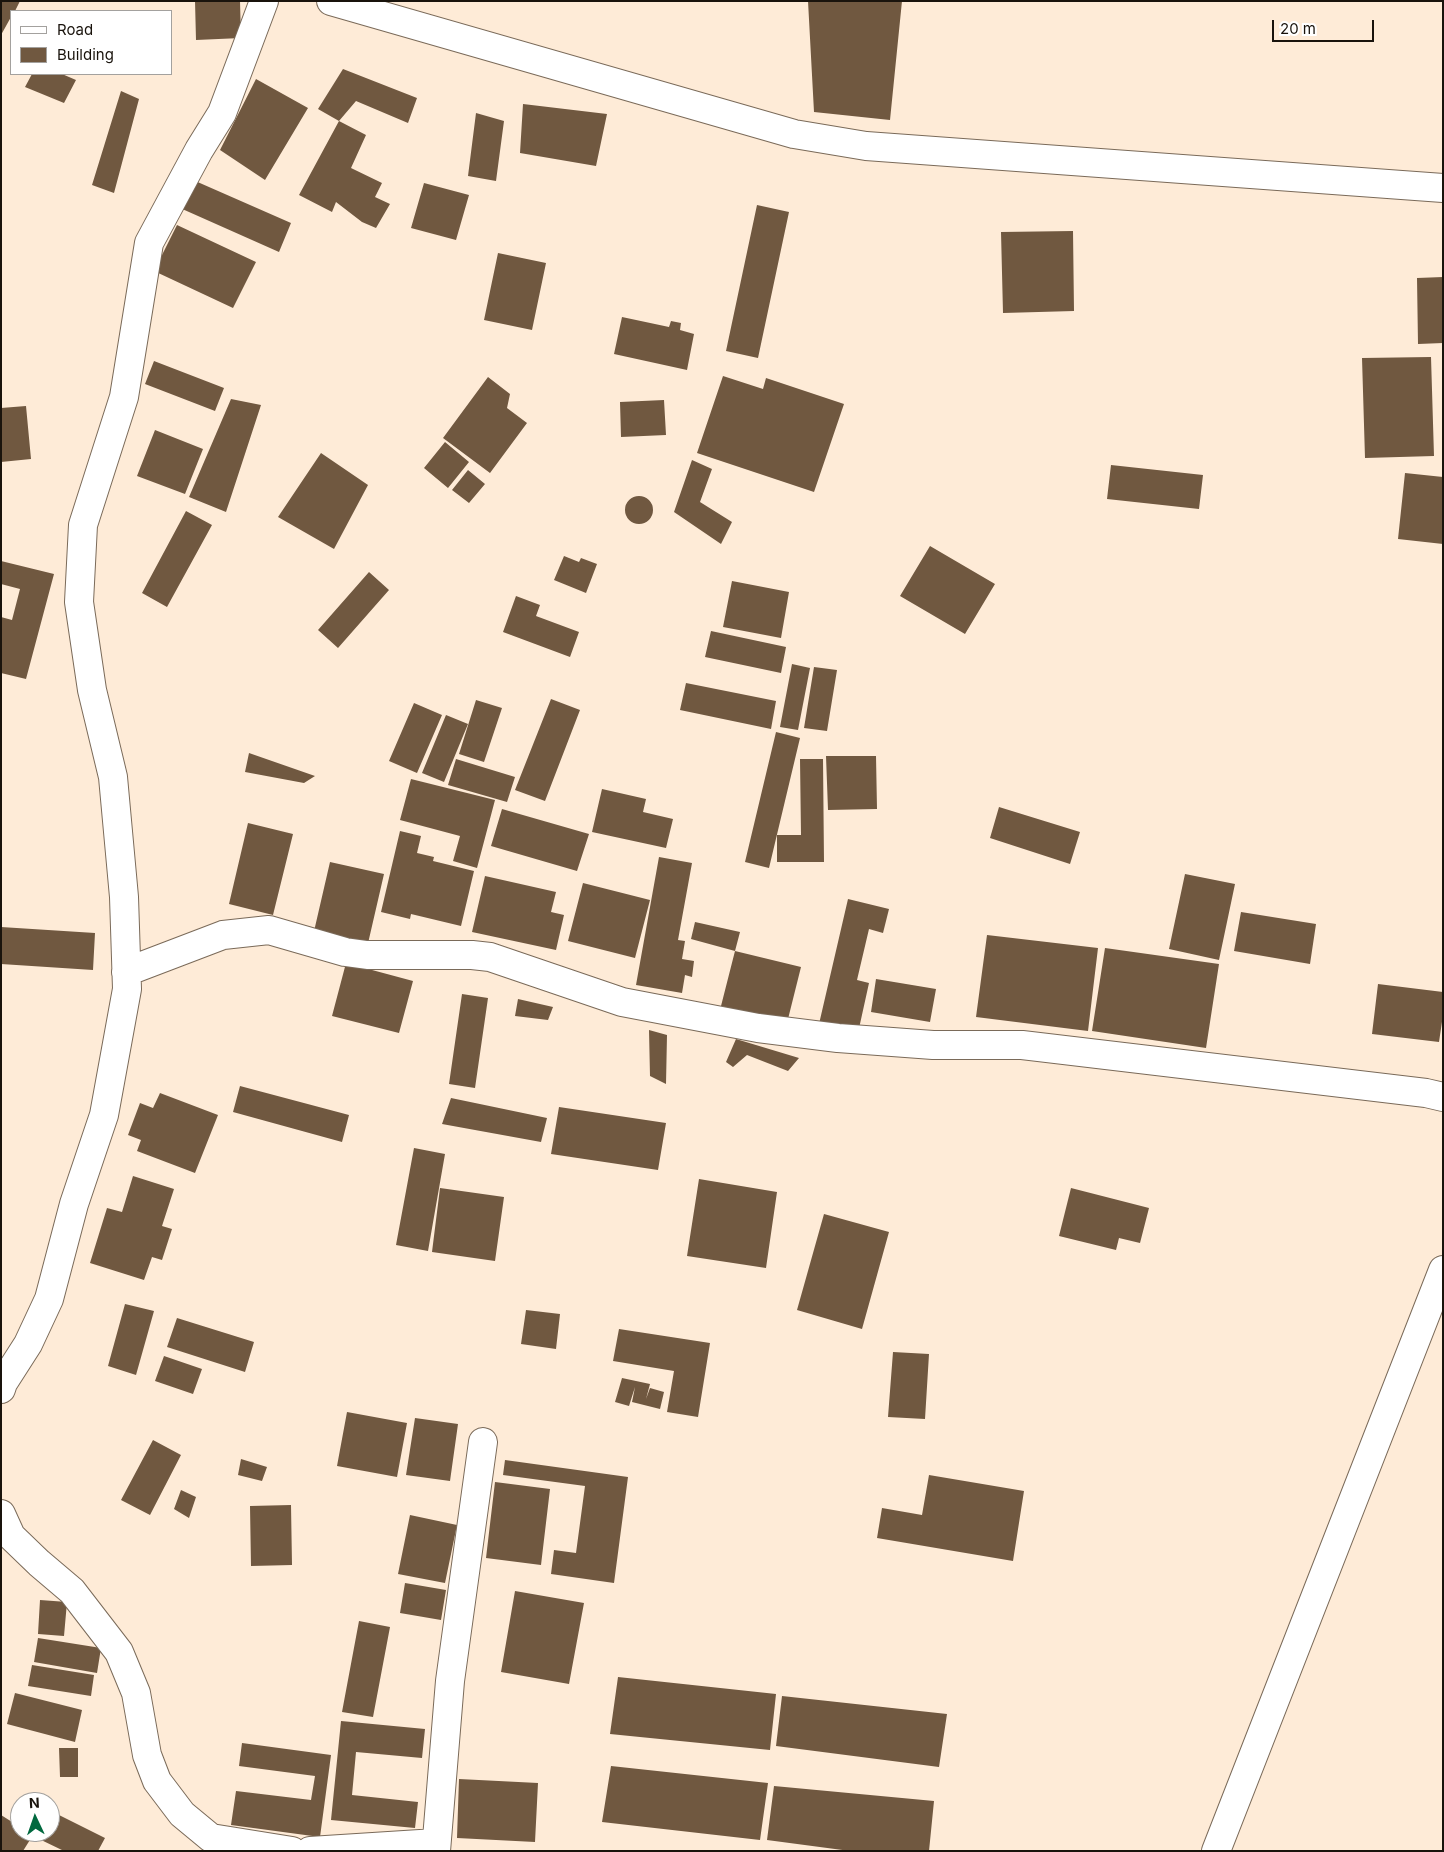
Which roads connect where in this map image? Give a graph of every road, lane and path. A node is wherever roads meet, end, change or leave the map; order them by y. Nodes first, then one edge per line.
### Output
1 (264, 1) edge
2 (336, 2) edge
3 (1443, 188) edge
4 (126, 972) junction
5 (1443, 1096) edge
6 (1443, 1270) edge
7 (1, 1389) edge
8 (483, 1442) dead end
9 (1, 1514) edge
10 (1, 1556) edge
11 (39, 1563) junction
12 (436, 1847) edge
13 (292, 1851) edge
14 (310, 1851) edge
15 (1216, 1851) edge

1 - 4 street
2 - 3 street
4 - 5 street
4 - 7 street
6 - 15 street
8 - 12 street
9 - 11 street
10 - 11 street
11 - 13 street
12 - 14 street

